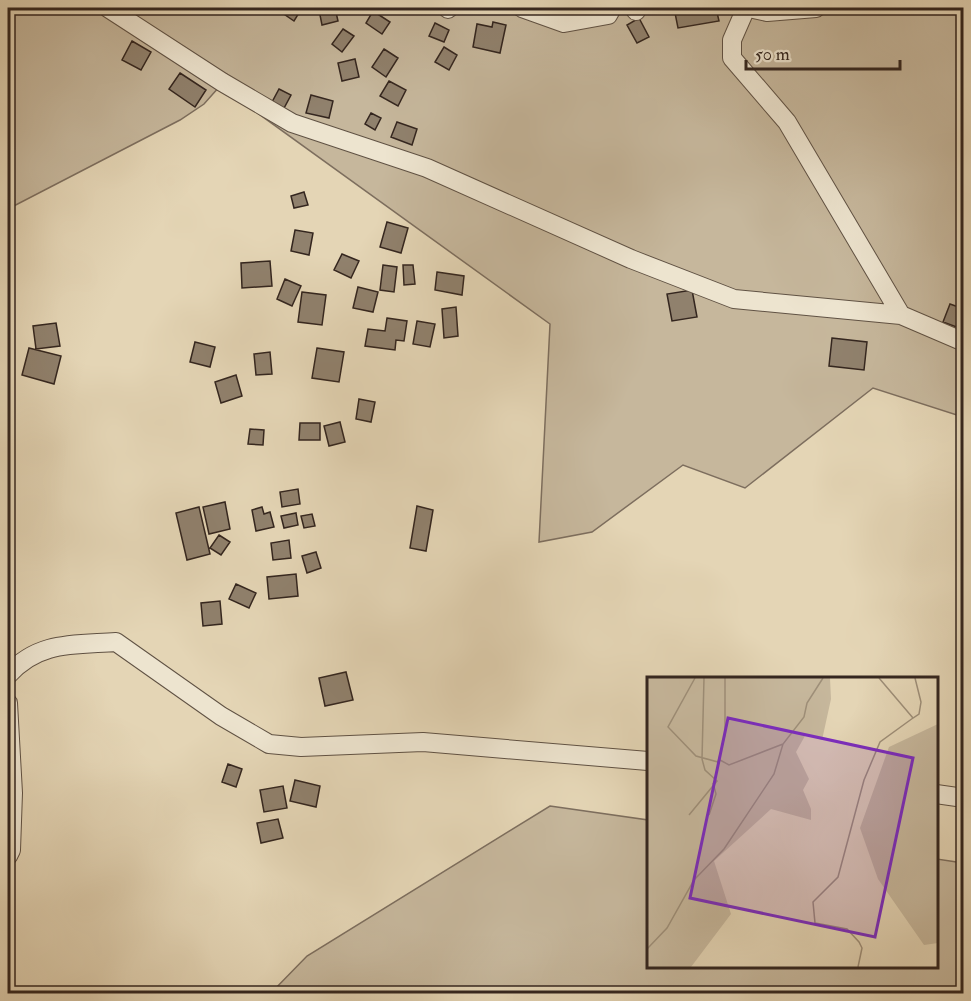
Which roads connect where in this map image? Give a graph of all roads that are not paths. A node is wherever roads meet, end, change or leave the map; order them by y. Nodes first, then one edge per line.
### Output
1 (108, 8) edge
2 (522, 8) edge
3 (612, 8) edge
4 (634, 8) edge
5 (638, 8) edge
6 (748, 8) edge
7 (816, 8) edge
8 (901, 315) junction
9 (963, 342) edge
10 (8, 675) edge
11 (8, 703) edge
12 (647, 761) edge
13 (938, 794) edge
14 (963, 798) edge
15 (8, 856) edge

1 - 8 street
2 - 3 street
4 - 5 street
6 - 7 street
6 - 8 street
8 - 9 street
10 - 12 street
11 - 15 street
13 - 14 street

